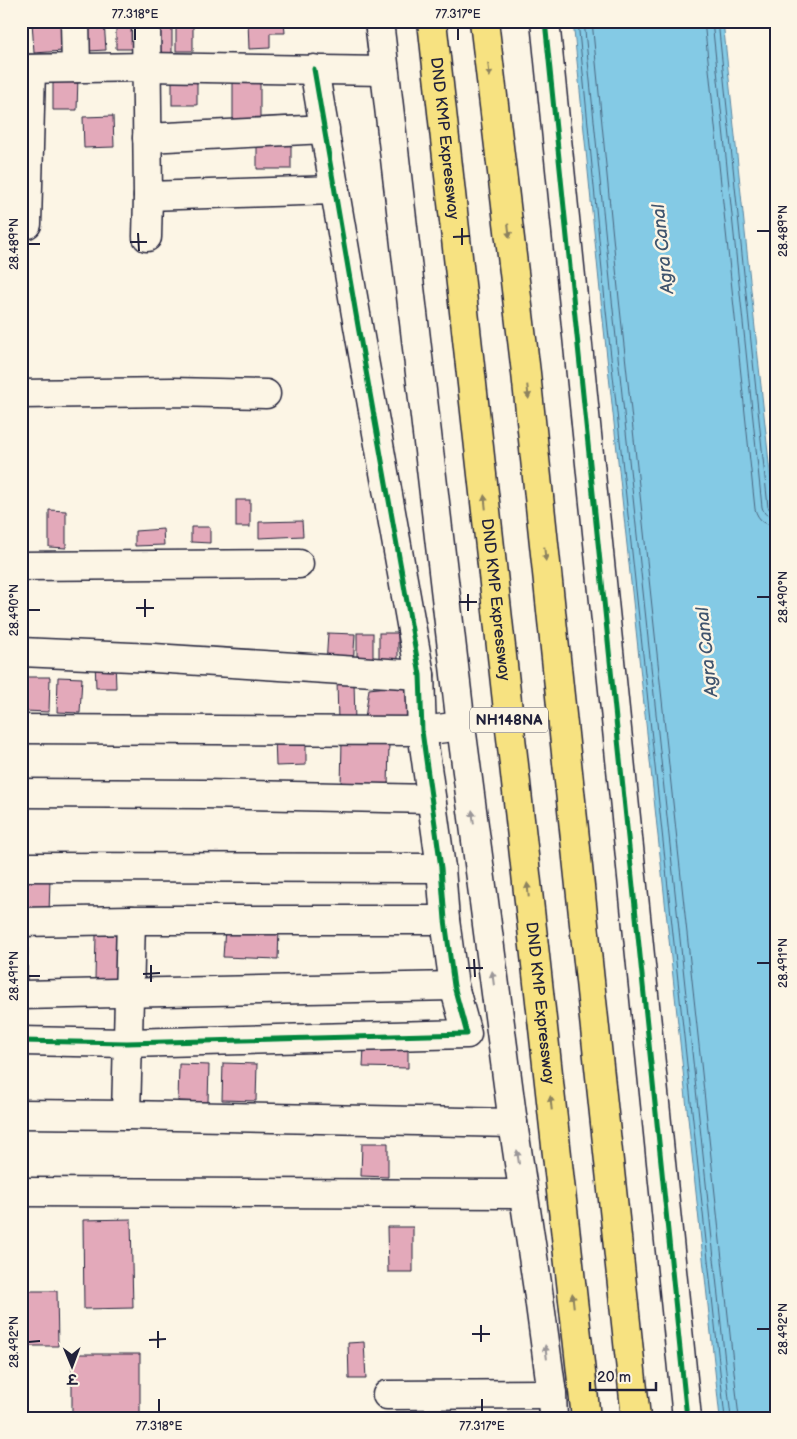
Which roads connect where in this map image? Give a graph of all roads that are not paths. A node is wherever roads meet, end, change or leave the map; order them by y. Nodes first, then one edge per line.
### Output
1 (75, 21) edge
2 (146, 21) edge
3 (378, 21) edge
4 (432, 21) edge
5 (484, 21) edge
6 (545, 21) edge
7 (147, 67) junction
8 (76, 68) junction
9 (26, 69) edge
10 (314, 69) junction
11 (384, 71) junction
12 (325, 130) junction
13 (147, 138) junction
14 (335, 190) junction
15 (148, 196) junction
16 (27, 224) dead end
17 (146, 237) dead end
18 (21, 394) edge
19 (266, 394) dead end
20 (299, 564) dead end
21 (21, 566) edge
22 (21, 652) edge
23 (420, 675) junction
24 (461, 726) junction
25 (21, 729) edge
26 (422, 731) junction
27 (21, 793) edge
28 (431, 799) junction
29 (21, 867) edge
30 (441, 868) junction
31 (131, 920) junction
32 (444, 920) junction
33 (21, 922) edge
34 (130, 994) junction
35 (21, 995) edge
36 (456, 995) junction
37 (497, 1005) junction
38 (21, 1041) edge
39 (127, 1043) junction
40 (21, 1114) edge
41 (126, 1115) junction
42 (513, 1123) junction
43 (21, 1192) edge
44 (523, 1194) junction
45 (386, 1395) dead end
46 (553, 1406) edge
47 (586, 1418) edge
48 (636, 1418) edge
49 (687, 1418) edge

1 - 8 street
2 - 7 street
3 - 11 street
47 -> 4 highway, DND KMP Expressway / NH148NA
5 -> 48 highway, NH148NA
6 - 49 street
7 - 8 street
7 - 10 street
7 - 13 street
8 - 9 street
9 - 16 street
10 - 11 street
10 - 12 street
11 - 24 street
12 - 13 street
12 - 14 street
13 - 15 street
14 - 15 street
14 - 23 street
15 - 17 street
18 - 19 street
20 - 21 street
22 - 23 street
23 - 26 street
24 - 26 street
37 -> 24 street
25 - 26 street
26 - 28 street
27 - 28 street
28 - 30 street
29 - 30 street
30 - 32 street
31 - 32 street
31 - 33 street
31 - 34 street
32 - 36 street
34 - 35 street
34 - 36 street
34 - 39 street
36 - 37 street
36 - 39 street
37 - 42 street
38 - 39 street
39 - 41 street
40 - 41 street
41 - 42 street
44 -> 42 street
43 - 44 street
46 -> 44 street
45 - 46 street

